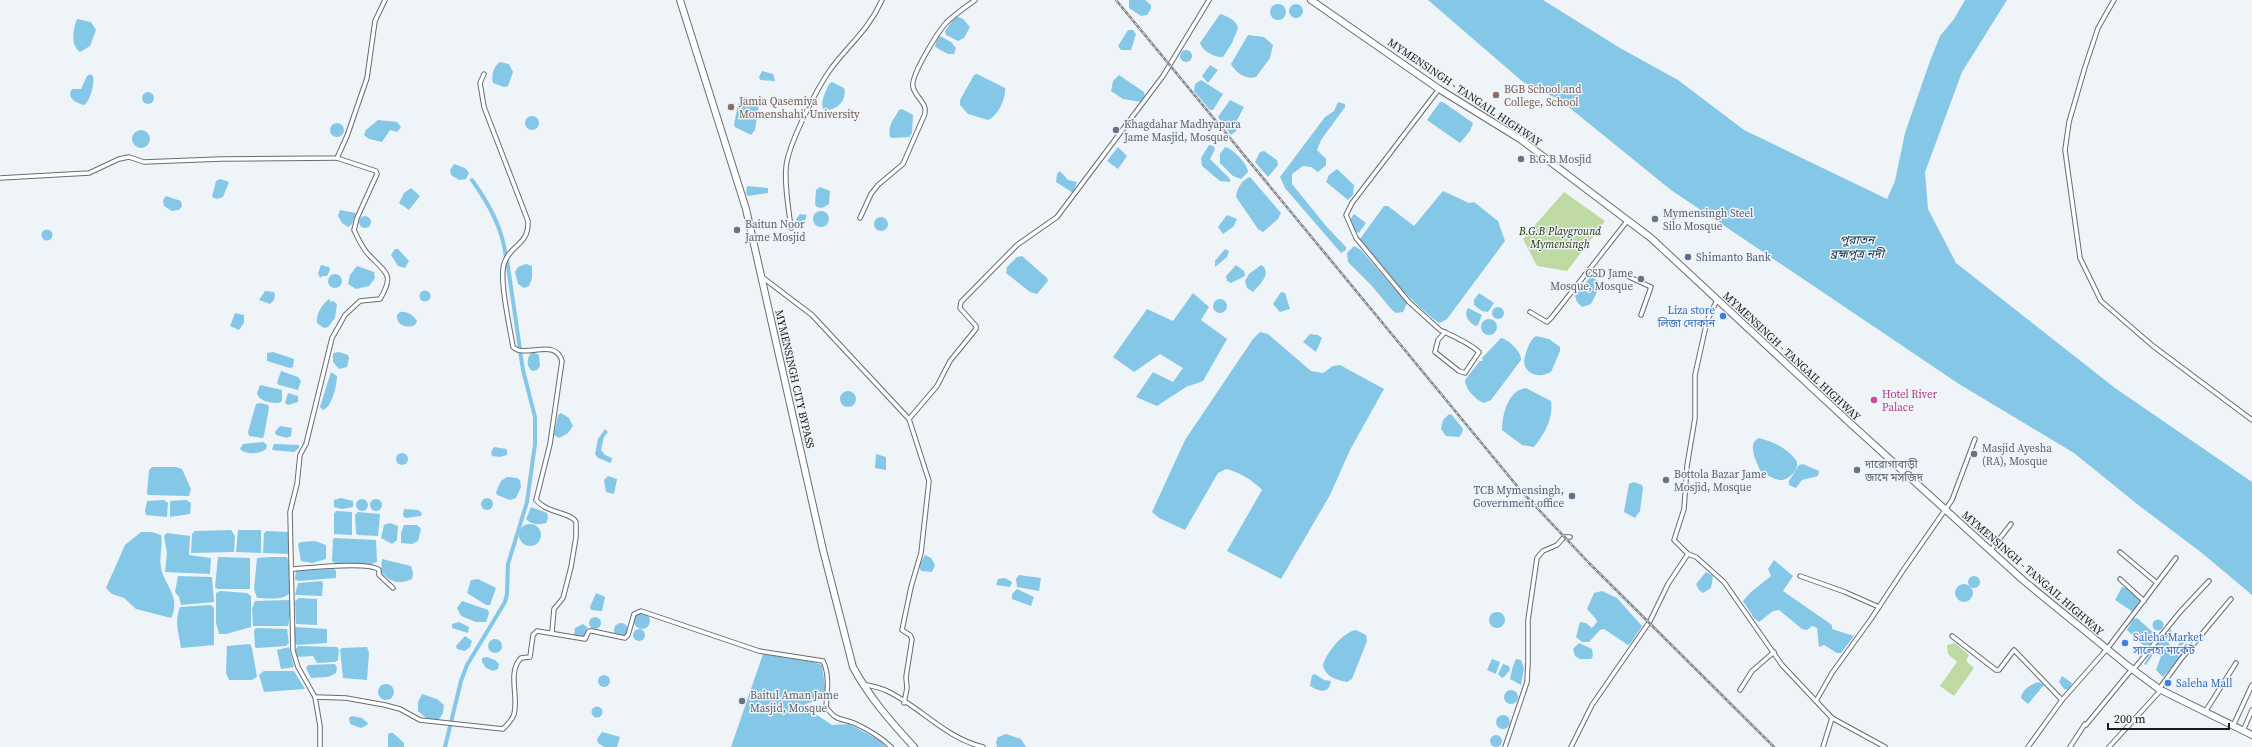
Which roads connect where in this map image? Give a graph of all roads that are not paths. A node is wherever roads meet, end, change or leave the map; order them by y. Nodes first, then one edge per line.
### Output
1 (385, 0) edge
2 (680, 0) edge
3 (882, 0) edge
4 (975, 0) edge
5 (1209, 0) edge
6 (1311, 0) edge
7 (2114, 0) edge
8 (484, 74) dead end
9 (1439, 89) junction
10 (337, 158) junction
11 (0, 178) edge
12 (860, 218) dead end
13 (1628, 220) junction
14 (791, 228) dead end
15 (1625, 275) dead end
16 (762, 276) junction
17 (1717, 300) junction
18 (1530, 312) dead end
19 (1641, 315) dead end
20 (1445, 332) junction
21 (909, 419) junction
22 (2252, 420) edge
23 (1975, 439) dead end
24 (1945, 510) junction
25 (2011, 524) dead end
26 (1570, 537) dead end
27 (1990, 551) junction
28 (2120, 552) dead end
29 (1688, 554) junction
30 (2176, 558) dead end
31 (293, 569) junction
32 (1800, 576) dead end
33 (2120, 579) dead end
34 (2209, 581) dead end
35 (2157, 583) junction
36 (393, 588) dead end
37 (2232, 599) dead end
38 (2144, 601) junction
39 (1879, 607) junction
40 (552, 632) junction
41 (1952, 636) dead end
42 (2107, 649) junction
43 (1774, 652) junction
44 (2236, 663) dead end
45 (2133, 669) junction
46 (862, 683) junction
47 (2252, 685) edge
48 (2160, 689) junction
49 (1740, 690) dead end
50 (315, 697) junction
51 (2062, 700) junction
52 (1816, 701) junction
53 (904, 702) junction
54 (2252, 710) edge
55 (2205, 712) junction
56 (1832, 718) junction
57 (2233, 726) junction
58 (2243, 731) junction
59 (2252, 735) edge
60 (320, 747) edge
61 (891, 747) edge
62 (914, 747) edge
63 (983, 747) edge
64 (1505, 747) edge
65 (1571, 747) edge
66 (1823, 747) edge
67 (1885, 747) edge
68 (2028, 747) edge
69 (2070, 747) edge
70 (2109, 747) edge

1 - 10 street
2 - 16 highway, MYMENSINGH CITY BYPASS
3 - 14 street
4 - 12 street
5 - 21 street
6 - 9 highway, MYMENSINGH - TANGAIL HIGHWAY
7 - 22 street
8 - 40 street
9 - 13 highway, MYMENSINGH - TANGAIL HIGHWAY
9 - 20 street
10 - 11 street
10 - 31 street
13 - 17 highway, MYMENSINGH - TANGAIL HIGHWAY
13 - 18 street
15 - 19 street
16 - 21 street
16 - 46 highway, MYMENSINGH CITY BYPASS
17 - 24 highway, MYMENSINGH - TANGAIL HIGHWAY
17 - 29 street
20 - 20 street
21 - 53 street
23 - 24 street
24 - 27 highway, MYMENSINGH - TANGAIL HIGHWAY
24 - 39 street
25 - 27 street
26 - 64 street
27 - 42 highway, MYMENSINGH - TANGAIL HIGHWAY
28 - 35 street
29 - 43 street
29 - 65 street
30 - 35 street
31 - 36 street
31 - 50 street
32 - 39 street
33 - 38 street
34 - 45 street
35 - 38 street
37 - 48 street
38 - 42 street
39 - 52 street
40 - 50 street
40 - 61 street
41 - 51 street
42 - 45 highway, MYMENSINGH - TANGAIL HIGHWAY
42 - 51 street
43 - 49 street
43 - 52 street
44 - 55 street
45 - 48 highway, MYMENSINGH - TANGAIL HIGHWAY
45 - 69 street
46 - 53 street
46 - 62 highway, MYMENSINGH CITY BYPASS
47 - 57 street
48 - 55 highway, MYMENSINGH - TANGAIL HIGHWAY
48 - 70 street
50 - 60 street
51 - 68 street
52 - 56 street
53 - 63 street
54 - 58 street
55 - 57 highway, MYMENSINGH - TANGAIL HIGHWAY
56 - 66 street
56 - 67 street
57 - 58 highway, MYMENSINGH - TANGAIL HIGHWAY
58 - 59 highway, MYMENSINGH - TANGAIL HIGHWAY

